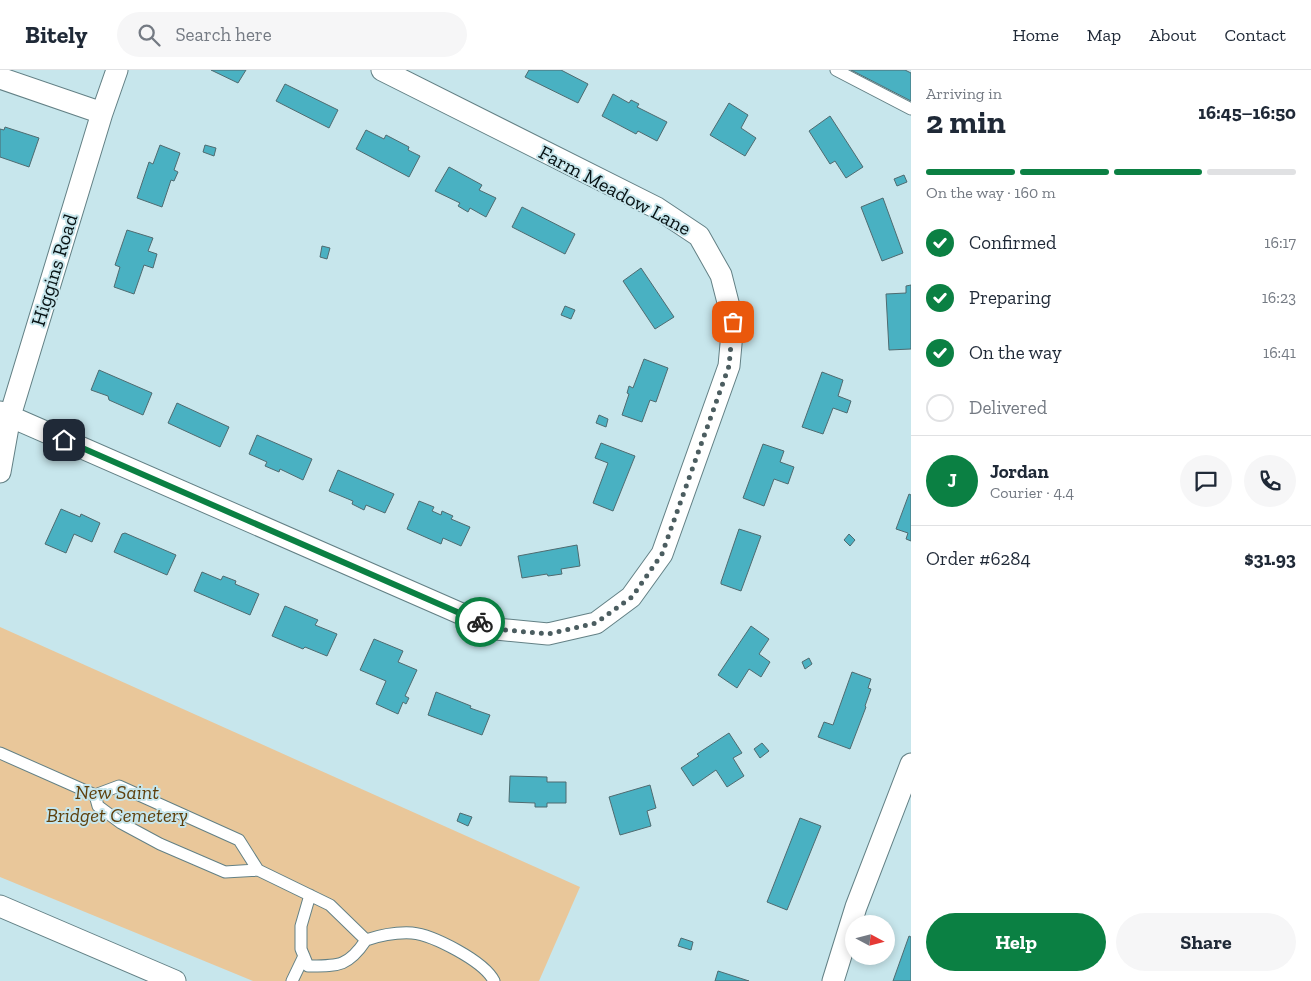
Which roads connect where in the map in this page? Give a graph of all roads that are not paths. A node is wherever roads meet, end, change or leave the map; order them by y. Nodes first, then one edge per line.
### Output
1 (117, 70) edge
2 (382, 70) edge
3 (836, 70) edge
4 (0, 78) edge
5 (911, 109) edge
6 (102, 113) junction
7 (5, 414) edge
8 (0, 472) edge
9 (0, 753) edge
10 (911, 764) edge
11 (95, 795) junction
12 (258, 870) junction
13 (310, 895) junction
14 (0, 906) edge
15 (366, 940) junction
16 (304, 956) junction
17 (174, 981) edge
18 (292, 981) edge
19 (494, 981) edge
20 (833, 981) edge

1 - 6 street, Higgins Road
2 - 7 street, Farm Meadow Lane
3 - 5 lane
4 - 6 street
6 - 7 street, Higgins Road
7 - 8 street, Higgins Road
9 - 11 lane
10 - 20 street
11 - 12 lane
11 - 12 lane
12 - 13 lane
13 - 15 lane
13 - 16 lane
14 - 17 street
15 - 16 lane
15 - 19 lane
16 - 18 lane

